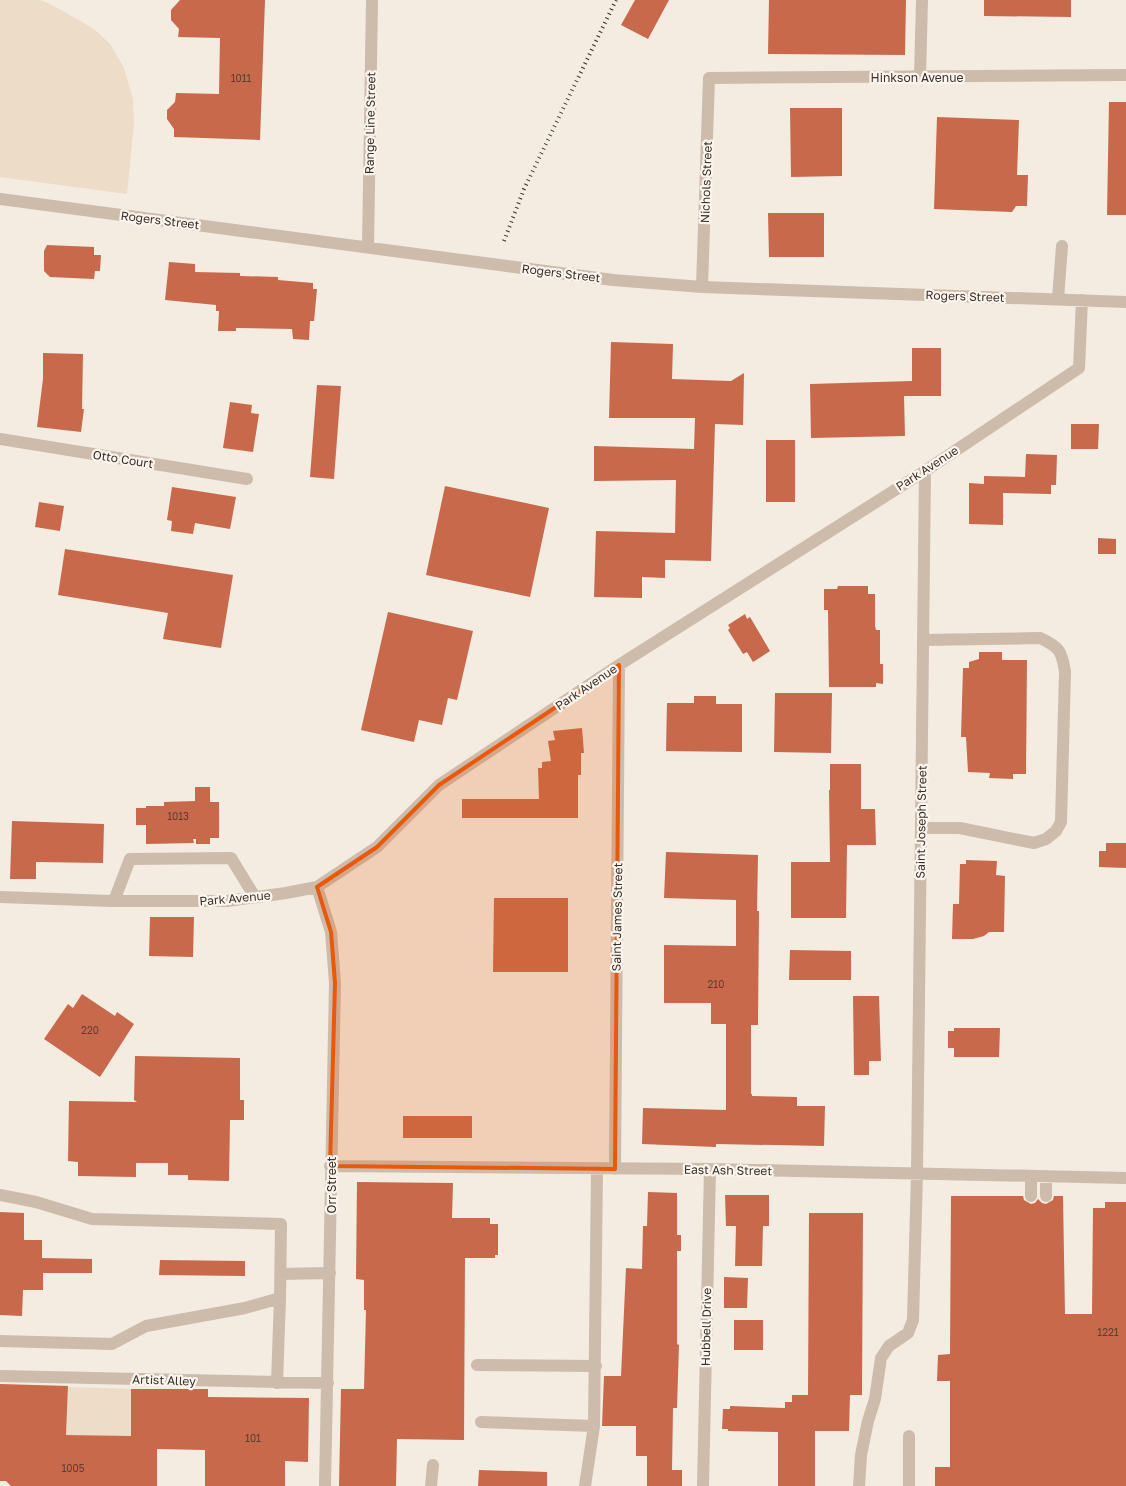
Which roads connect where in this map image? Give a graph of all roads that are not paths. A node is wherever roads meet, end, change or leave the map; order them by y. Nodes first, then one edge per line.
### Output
1 (372, 0) edge
2 (922, 0) edge
3 (1126, 75) edge
4 (920, 77) junction
5 (709, 78) joint
6 (0, 199) edge
7 (1062, 246) dead end
8 (368, 247) junction
9 (702, 287) junction
10 (1058, 299) junction
11 (1082, 300) junction
12 (1126, 302) edge
13 (0, 439) edge
14 (925, 470) junction
15 (247, 479) dead end
16 (923, 640) junction
17 (619, 665) junction
18 (921, 828) junction
19 (317, 887) junction
20 (0, 897) edge
21 (255, 897) junction
22 (114, 901) junction
23 (330, 1166) junction
24 (597, 1168) junction
25 (615, 1169) junction
26 (710, 1169) junction
27 (917, 1174) junction
28 (1031, 1176) junction
29 (1046, 1176) junction
30 (1126, 1178) edge
31 (0, 1195) edge
32 (1031, 1196) dead end
33 (1046, 1196) dead end
34 (280, 1274) junction
35 (330, 1274) junction
36 (280, 1298) junction
37 (0, 1341) edge
38 (477, 1365) dead end
39 (596, 1366) junction
40 (0, 1376) edge
41 (277, 1383) junction
42 (328, 1383) junction
43 (481, 1422) dead end
44 (594, 1426) junction
45 (909, 1436) dead end
46 (432, 1465) dead end
47 (325, 1486) edge
48 (431, 1486) edge
49 (585, 1486) edge
50 (703, 1486) edge
51 (859, 1486) edge
52 (909, 1486) edge

1 - 8 street, Range Line Street
2 - 4 street
3 - 4 street, Hinkson Avenue
4 - 5 street, Hinkson Avenue
5 - 9 street, Nichols Street
6 - 8 street, Rogers Street
7 - 10 street
8 - 9 street, Rogers Street
9 - 10 street, Rogers Street
10 - 11 street, Rogers Street
11 - 12 street, Rogers Street
11 - 14 street, Park Avenue
13 - 15 street, Otto Court
14 - 16 street, Saint Joseph Street
14 - 17 street, Park Avenue
16 - 18 street, Saint Joseph Street
16 - 18 street
17 - 19 street, Park Avenue
17 - 25 street, Saint James Street
18 - 27 street, Saint Joseph Street
19 - 21 street, Park Avenue
19 - 23 street, Orr Street
20 - 22 street, Park Avenue
21 - 22 street, Park Avenue
21 - 22 street
23 - 24 street, East Ash Street
23 - 35 street, Orr Street
24 - 25 street, East Ash Street
24 - 39 street
25 - 26 street, East Ash Street
26 - 27 street, East Ash Street
26 - 50 street, Hubbell Drive
27 - 28 street, East Ash Street
27 - 51 street, Saint Joseph Street
28 - 29 street, East Ash Street
28 - 32 street
29 - 30 street, East Ash Street
29 - 33 street
31 - 34 street
34 - 35 street
34 - 36 street
35 - 42 street, Orr Street
36 - 37 street
36 - 41 street
38 - 39 street
39 - 44 street
40 - 41 street, Artist Alley
41 - 42 street, Artist Alley
42 - 47 street, Orr Street
43 - 44 street
44 - 49 street
45 - 52 street
46 - 48 street

